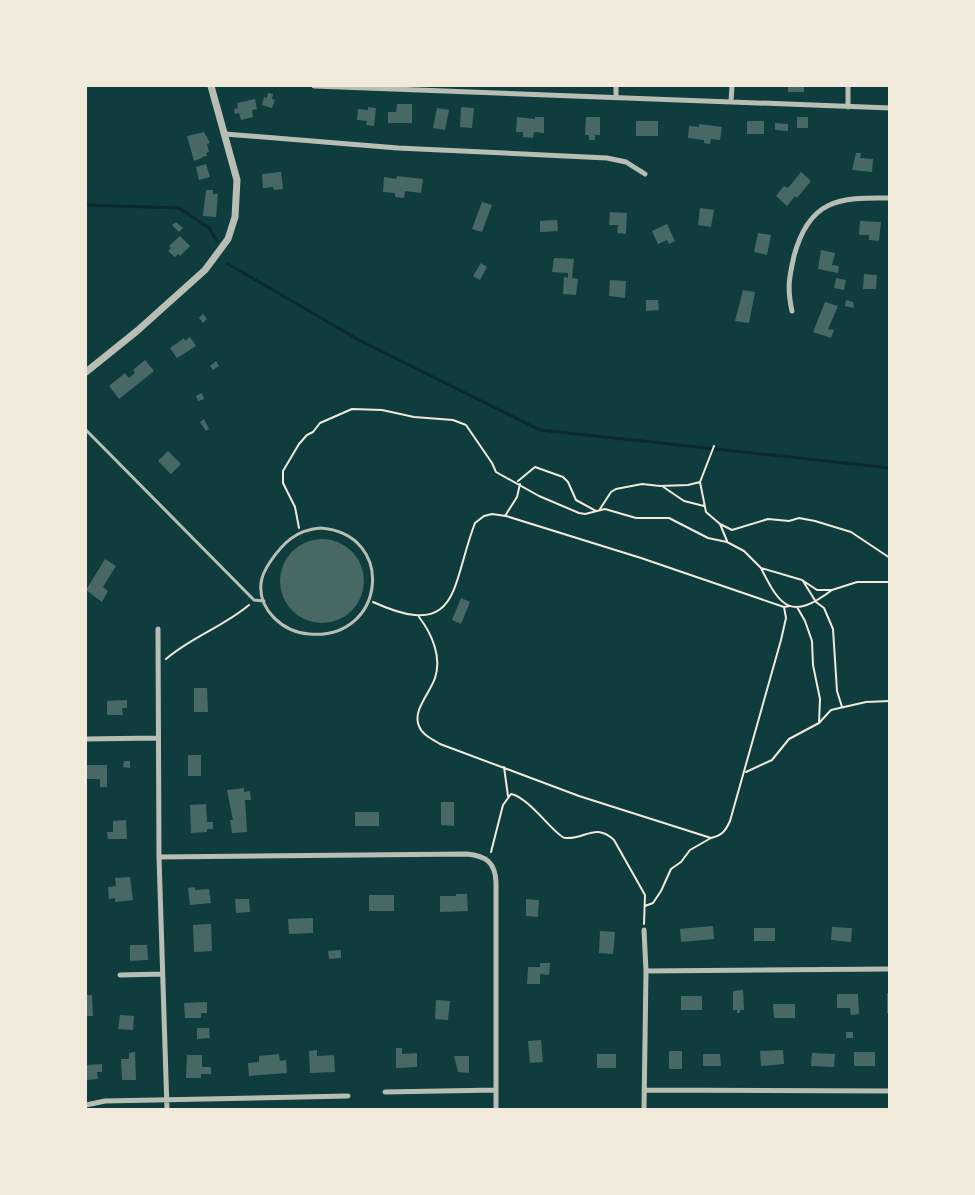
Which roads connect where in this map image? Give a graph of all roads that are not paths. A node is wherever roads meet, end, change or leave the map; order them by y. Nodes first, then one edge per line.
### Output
1 (211, 86) edge
2 (314, 86) edge
3 (616, 86) edge
4 (732, 86) edge
5 (848, 86) edge
6 (616, 98) junction
7 (731, 102) junction
8 (848, 107) junction
9 (890, 108) edge
10 (225, 134) junction
11 (645, 174) dead end
12 (890, 198) edge
13 (792, 311) dead end
14 (86, 372) edge
15 (86, 430) edge
16 (264, 601) junction
17 (158, 629) dead end
18 (157, 738) junction
19 (86, 740) edge
20 (159, 858) junction
21 (644, 930) road end
22 (890, 969) edge
23 (646, 971) junction
24 (162, 974) junction
25 (120, 975) dead end
26 (496, 1090) junction
27 (644, 1090) junction
28 (890, 1091) edge
29 (385, 1092) dead end
30 (348, 1096) dead end
31 (167, 1099) junction
32 (86, 1105) edge
33 (167, 1110) edge
34 (496, 1110) edge
35 (645, 1110) edge

1 - 10 street
2 - 6 street
3 - 6 street
4 - 7 street
5 - 8 street
6 - 7 street
7 - 8 street
8 - 9 street
10 - 11 street
10 - 14 street
12 - 13 street
15 - 16 lane
16 - 16 lane
17 - 18 street
18 - 19 street
18 - 20 street
20 - 24 street
20 - 26 street
21 - 23 street
22 - 23 street
23 - 27 street
24 - 25 street
24 - 31 street
26 - 29 street
26 - 34 street
27 - 28 street
27 - 35 street
30 - 31 street
31 - 32 street
31 - 33 street

